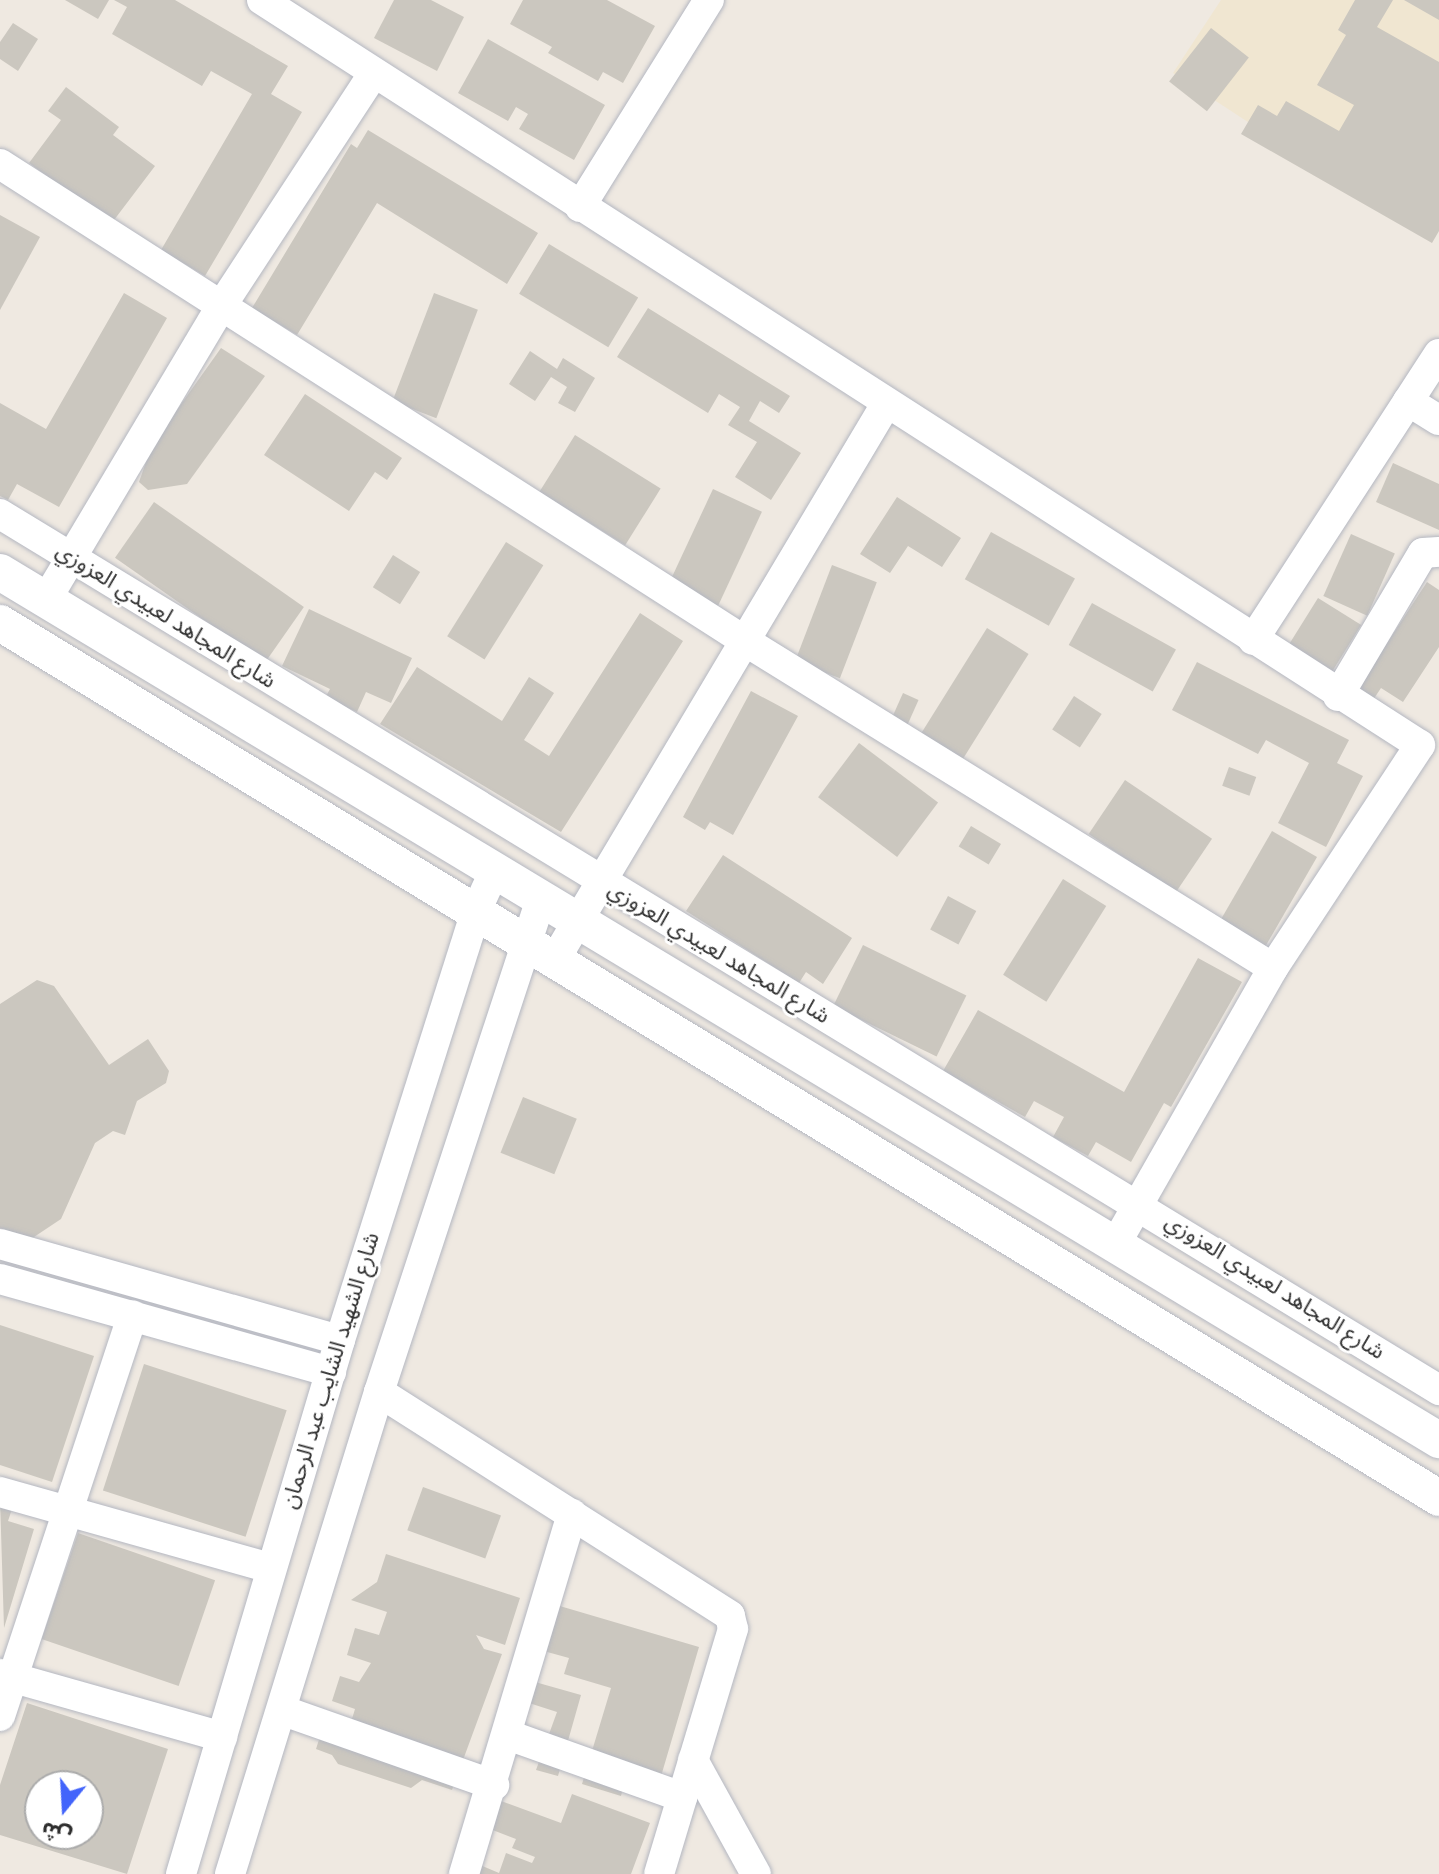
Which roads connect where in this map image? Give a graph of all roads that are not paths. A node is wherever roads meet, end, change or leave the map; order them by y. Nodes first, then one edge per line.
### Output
1 (262, 0) edge
2 (695, 5) edge
3 (373, 74) junction
4 (0, 164) edge
5 (580, 207) junction
6 (222, 305) junction
7 (1439, 354) edge
8 (1408, 401) junction
9 (886, 404) junction
10 (1439, 420) edge
11 (0, 514) edge
12 (1439, 552) edge
13 (69, 558) junction
14 (0, 572) edge
15 (46, 600) junction
16 (0, 623) edge
17 (1253, 640) junction
18 (745, 641) junction
19 (1338, 696) junction
20 (1430, 751) edge
21 (494, 872) junction
22 (597, 882) junction
23 (541, 899) junction
24 (476, 911) junction
25 (577, 920) junction
26 (540, 951) junction
27 (1273, 968) junction
28 (1137, 1205) junction
29 (0, 1244) edge
30 (1115, 1245) junction
31 (0, 1279) edge
32 (133, 1315) junction
33 (340, 1340) junction
34 (331, 1372) junction
35 (1439, 1390) edge
36 (379, 1392) junction
37 (1439, 1440) edge
38 (0, 1492) edge
39 (1439, 1498) edge
40 (65, 1512) junction
41 (572, 1514) junction
42 (271, 1568) junction
43 (6, 1676) edge
44 (284, 1711) junction
45 (0, 1716) edge
46 (508, 1735) junction
47 (222, 1737) junction
48 (693, 1760) junction
49 (494, 1785) junction
50 (682, 1797) junction
51 (181, 1874) edge
52 (230, 1874) edge
53 (464, 1874) edge
54 (659, 1874) edge
55 (756, 1874) edge

1 - 3 street
2 - 5 street
3 - 5 street
3 - 6 street
4 - 6 street
5 - 9 street
6 - 13 street
6 - 18 street
7 - 8 street
8 - 10 street
8 - 17 street
9 - 17 street
9 - 18 street
11 - 13 street, شارع المجاهد لعبيدي العزوزي
12 - 19 street
13 - 15 street
13 - 22 street, شارع المجاهد لعبيدي العزوزي
14 - 15 street, شارع المجاهد لعبيدي العزوزي
15 - 21 street, شارع المجاهد لعبيدي العزوزي
16 - 24 street
17 - 19 street
18 - 22 street
18 - 27 street
19 - 20 street
20 - 27 street
21 - 23 street, شارع المجاهد لعبيدي العزوزي
21 - 24 street, شارع الشهيد الشايب عبد الرحمان
22 - 25 street
22 - 28 street, شارع المجاهد لعبيدي العزوزي
23 - 25 street, شارع المجاهد لعبيدي العزوزي
23 - 26 street
24 - 26 street
24 - 33 street, شارع الشهيد الشايب عبد الرحمان
25 - 26 street
25 - 30 street, شارع المجاهد لعبيدي العزوزي
26 - 36 street
26 - 39 street
27 - 28 street
28 - 30 street
28 - 35 street, شارع المجاهد لعبيدي العزوزي
29 - 33 street
30 - 37 street, شارع المجاهد لعبيدي العزوزي
31 - 32 street
32 - 34 street
32 - 40 street
33 - 34 street, شارع الشهيد الشايب عبد الرحمان
34 - 42 street, شارع الشهيد الشايب عبد الرحمان
36 - 41 street
36 - 44 street
38 - 40 street
40 - 42 street
40 - 43 street
41 - 46 street
41 - 48 street
42 - 47 street, شارع الشهيد الشايب عبد الرحمان
43 - 45 street
43 - 47 street
44 - 49 street
44 - 52 street
46 - 49 street
46 - 50 street
47 - 51 street, شارع الشهيد الشايب عبد الرحمان
48 - 50 street
48 - 55 street
49 - 53 street
50 - 54 street

